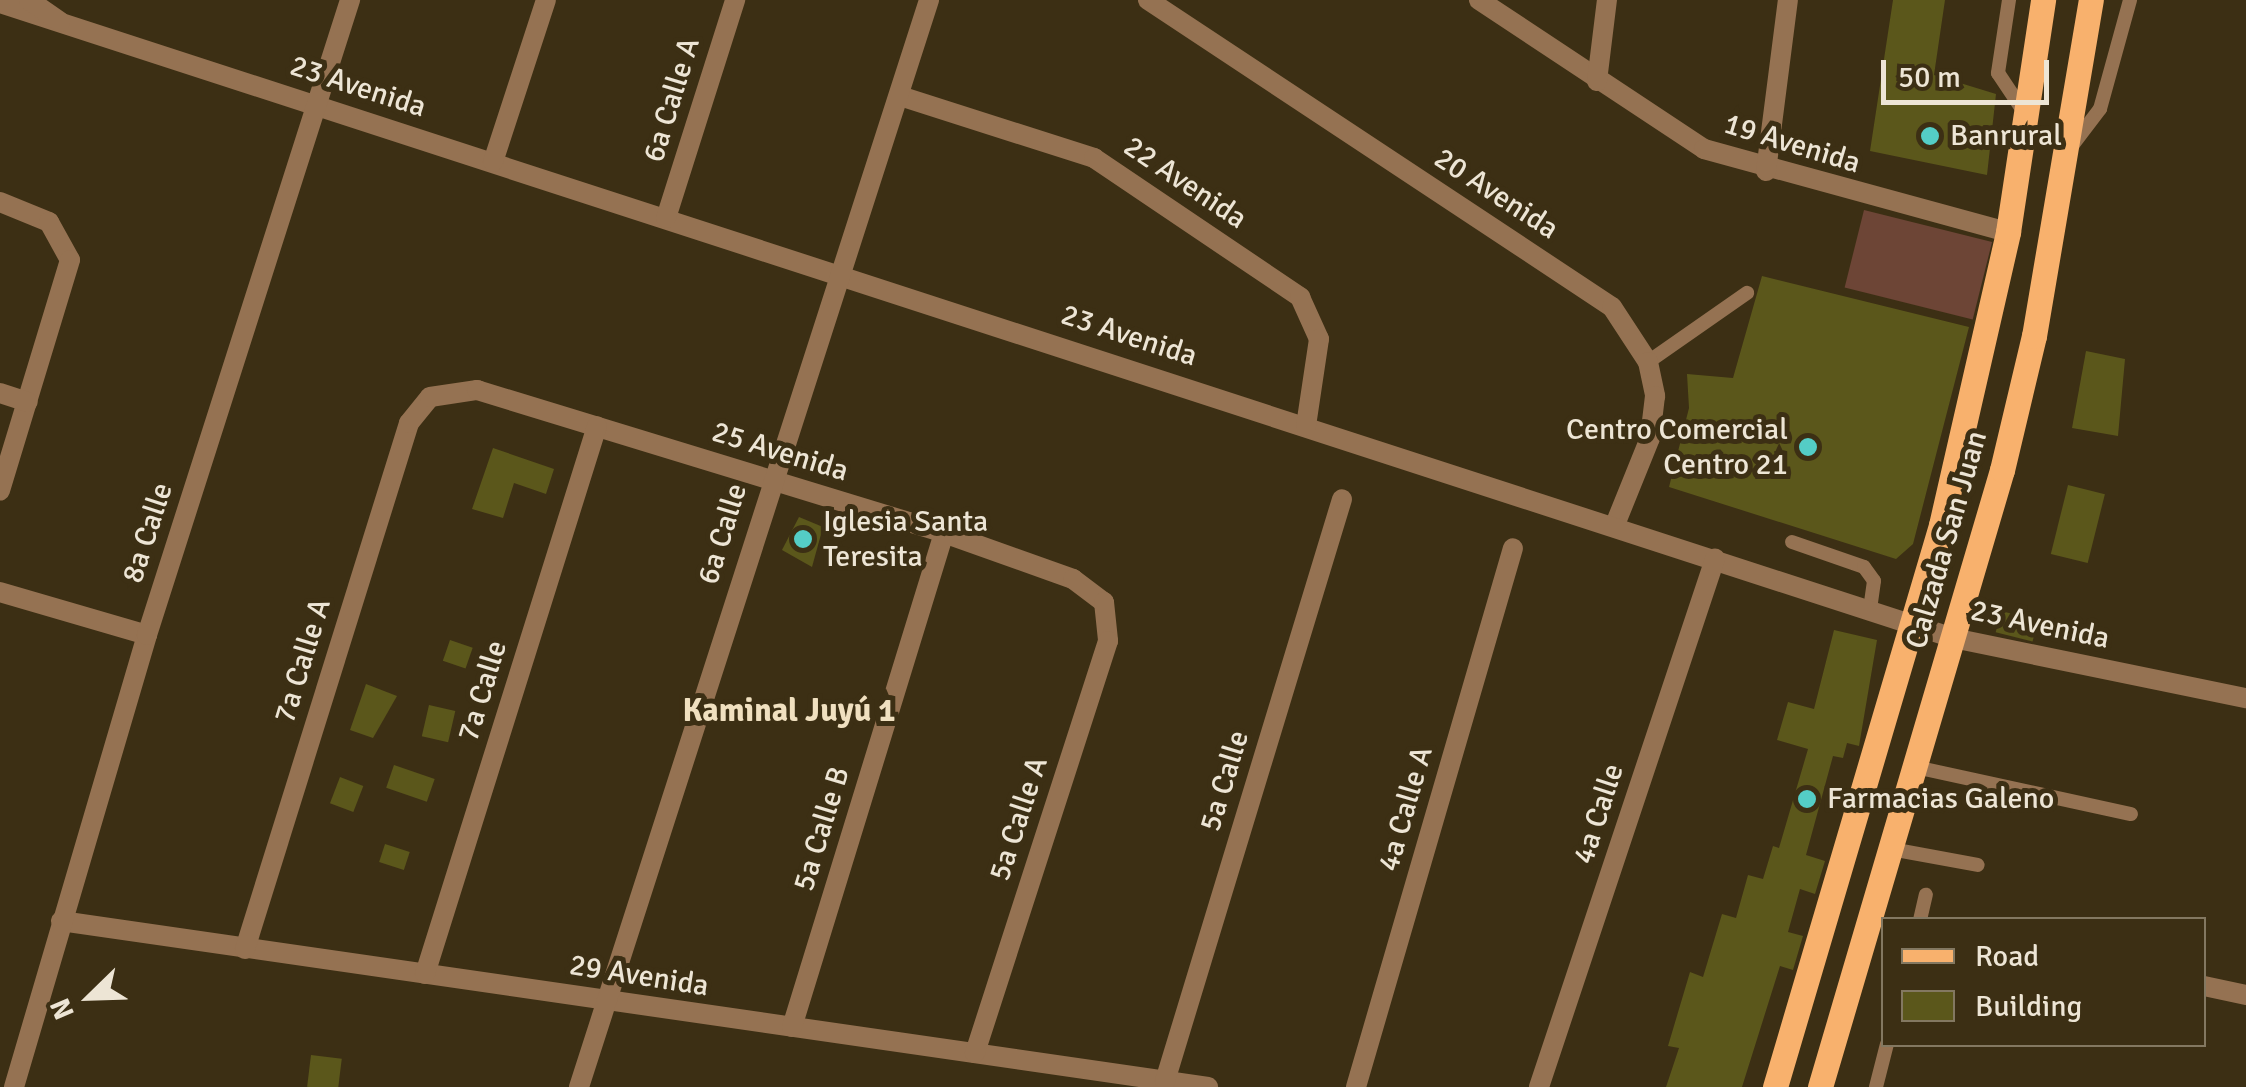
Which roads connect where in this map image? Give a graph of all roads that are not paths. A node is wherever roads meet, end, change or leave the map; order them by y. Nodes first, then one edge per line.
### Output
1 (29, 0) edge
2 (350, 0) edge
3 (546, 0) edge
4 (734, 0) edge
5 (929, 0) edge
6 (1148, 0) edge
7 (1479, 0) edge
8 (1607, 0) edge
9 (1788, 0) edge
10 (2009, 0) edge
11 (2043, 0) edge
12 (2091, 0) edge
13 (2130, 0) edge
14 (0, 2) edge
15 (60, 22) junction
16 (1596, 80) junction
17 (900, 96) junction
18 (318, 106) junction
19 (2026, 116) junction
20 (2065, 156) junction
21 (492, 162) junction
22 (1766, 172) junction
23 (0, 202) edge
24 (666, 218) junction
25 (2008, 232) junction
26 (839, 272) junction
27 (1747, 292) dead end
28 (1648, 362) junction
29 (0, 393) edge
30 (430, 397) joint
31 (28, 402) junction
32 (597, 426) junction
33 (1306, 426) junction
34 (770, 482) junction
35 (0, 491) edge
36 (1342, 500) dead end
37 (1614, 527) junction
38 (944, 533) junction
39 (1792, 542) dead end
40 (1514, 548) dead end
41 (1715, 559) junction
42 (0, 592) edge
43 (1104, 602) joint
44 (1870, 608) junction
45 (1915, 623) junction
46 (147, 635) junction
47 (1953, 638) junction
48 (2246, 698) edge
49 (1915, 767) junction
50 (2131, 814) dead end
51 (1892, 849) junction
52 (1978, 865) dead end
53 (1926, 895) dead end
54 (1921, 917) edge
55 (61, 921) junction
56 (246, 949) junction
57 (425, 974) junction
58 (2206, 986) edge
59 (2246, 995) edge
60 (608, 1001) junction
61 (792, 1028) junction
62 (1886, 1047) edge
63 (975, 1054) junction
64 (1166, 1081) junction
65 (14, 1087) edge
66 (579, 1087) edge
67 (1208, 1087) edge
68 (1356, 1087) edge
69 (1539, 1087) edge
70 (1776, 1087) edge
71 (1820, 1087) edge
72 (1876, 1087) edge

1 - 15 street
2 - 18 street, 8a Calle
3 - 21 street
4 - 24 street, 6a Calle A
5 - 17 street, 6a Calle
6 - 28 street, 20 Avenida
7 - 16 street, 19 Avenida
8 - 16 street
9 - 22 street
10 - 19 lane
11 - 19 main road, Calzada San Juan
12 - 20 main road, Calzada San Juan
13 - 20 lane
14 - 15 street, 23 Avenida
15 - 18 street, 23 Avenida
16 - 22 street, 19 Avenida
17 - 26 street, 6a Calle
17 - 33 street, 22 Avenida
18 - 21 street, 23 Avenida
18 - 46 street, 8a Calle
19 - 25 main road, Calzada San Juan
20 - 47 main road, Calzada San Juan
21 - 24 street, 23 Avenida
22 - 25 street, 19 Avenida
23 - 31 street
24 - 26 street, 23 Avenida
25 - 45 main road, Calzada San Juan
26 - 33 street, 23 Avenida
26 - 34 street, 6a Calle
27 - 28 lane
28 - 37 street
29 - 31 street
30 - 32 street, 25 Avenida
30 - 56 street, 7a Calle A
31 - 35 street
32 - 34 street, 25 Avenida
32 - 57 street, 7a Calle
33 - 37 street, 23 Avenida
34 - 38 street, 25 Avenida
34 - 60 street, 6a Calle
36 - 64 street, 5a Calle
37 - 41 street, 23 Avenida
38 - 43 street, 25 Avenida
38 - 61 street, 5a Calle B
39 - 44 lane
40 - 68 street, 4a Calle A
41 - 44 street, 23 Avenida
41 - 69 street, 4a Calle
42 - 46 street
43 - 63 street, 5a Calle A
44 - 45 street, 23 Avenida
45 - 47 street, 23 Avenida
45 - 70 main road, Calzada San Juan
46 - 55 street, 8a Calle
47 - 48 street, 23 Avenida
47 - 49 main road, Calzada San Juan
49 - 50 lane
49 - 51 main road, Calzada San Juan
51 - 52 lane
51 - 71 main road, Calzada San Juan
53 - 54 lane
55 - 56 street, 29 Avenida
55 - 65 street, 8a Calle
56 - 57 street, 29 Avenida
57 - 60 street, 29 Avenida
58 - 59 street
60 - 61 street, 29 Avenida
60 - 66 street, 6a Calle
61 - 63 street, 29 Avenida
62 - 72 lane
63 - 64 street, 29 Avenida
64 - 67 street, 29 Avenida

